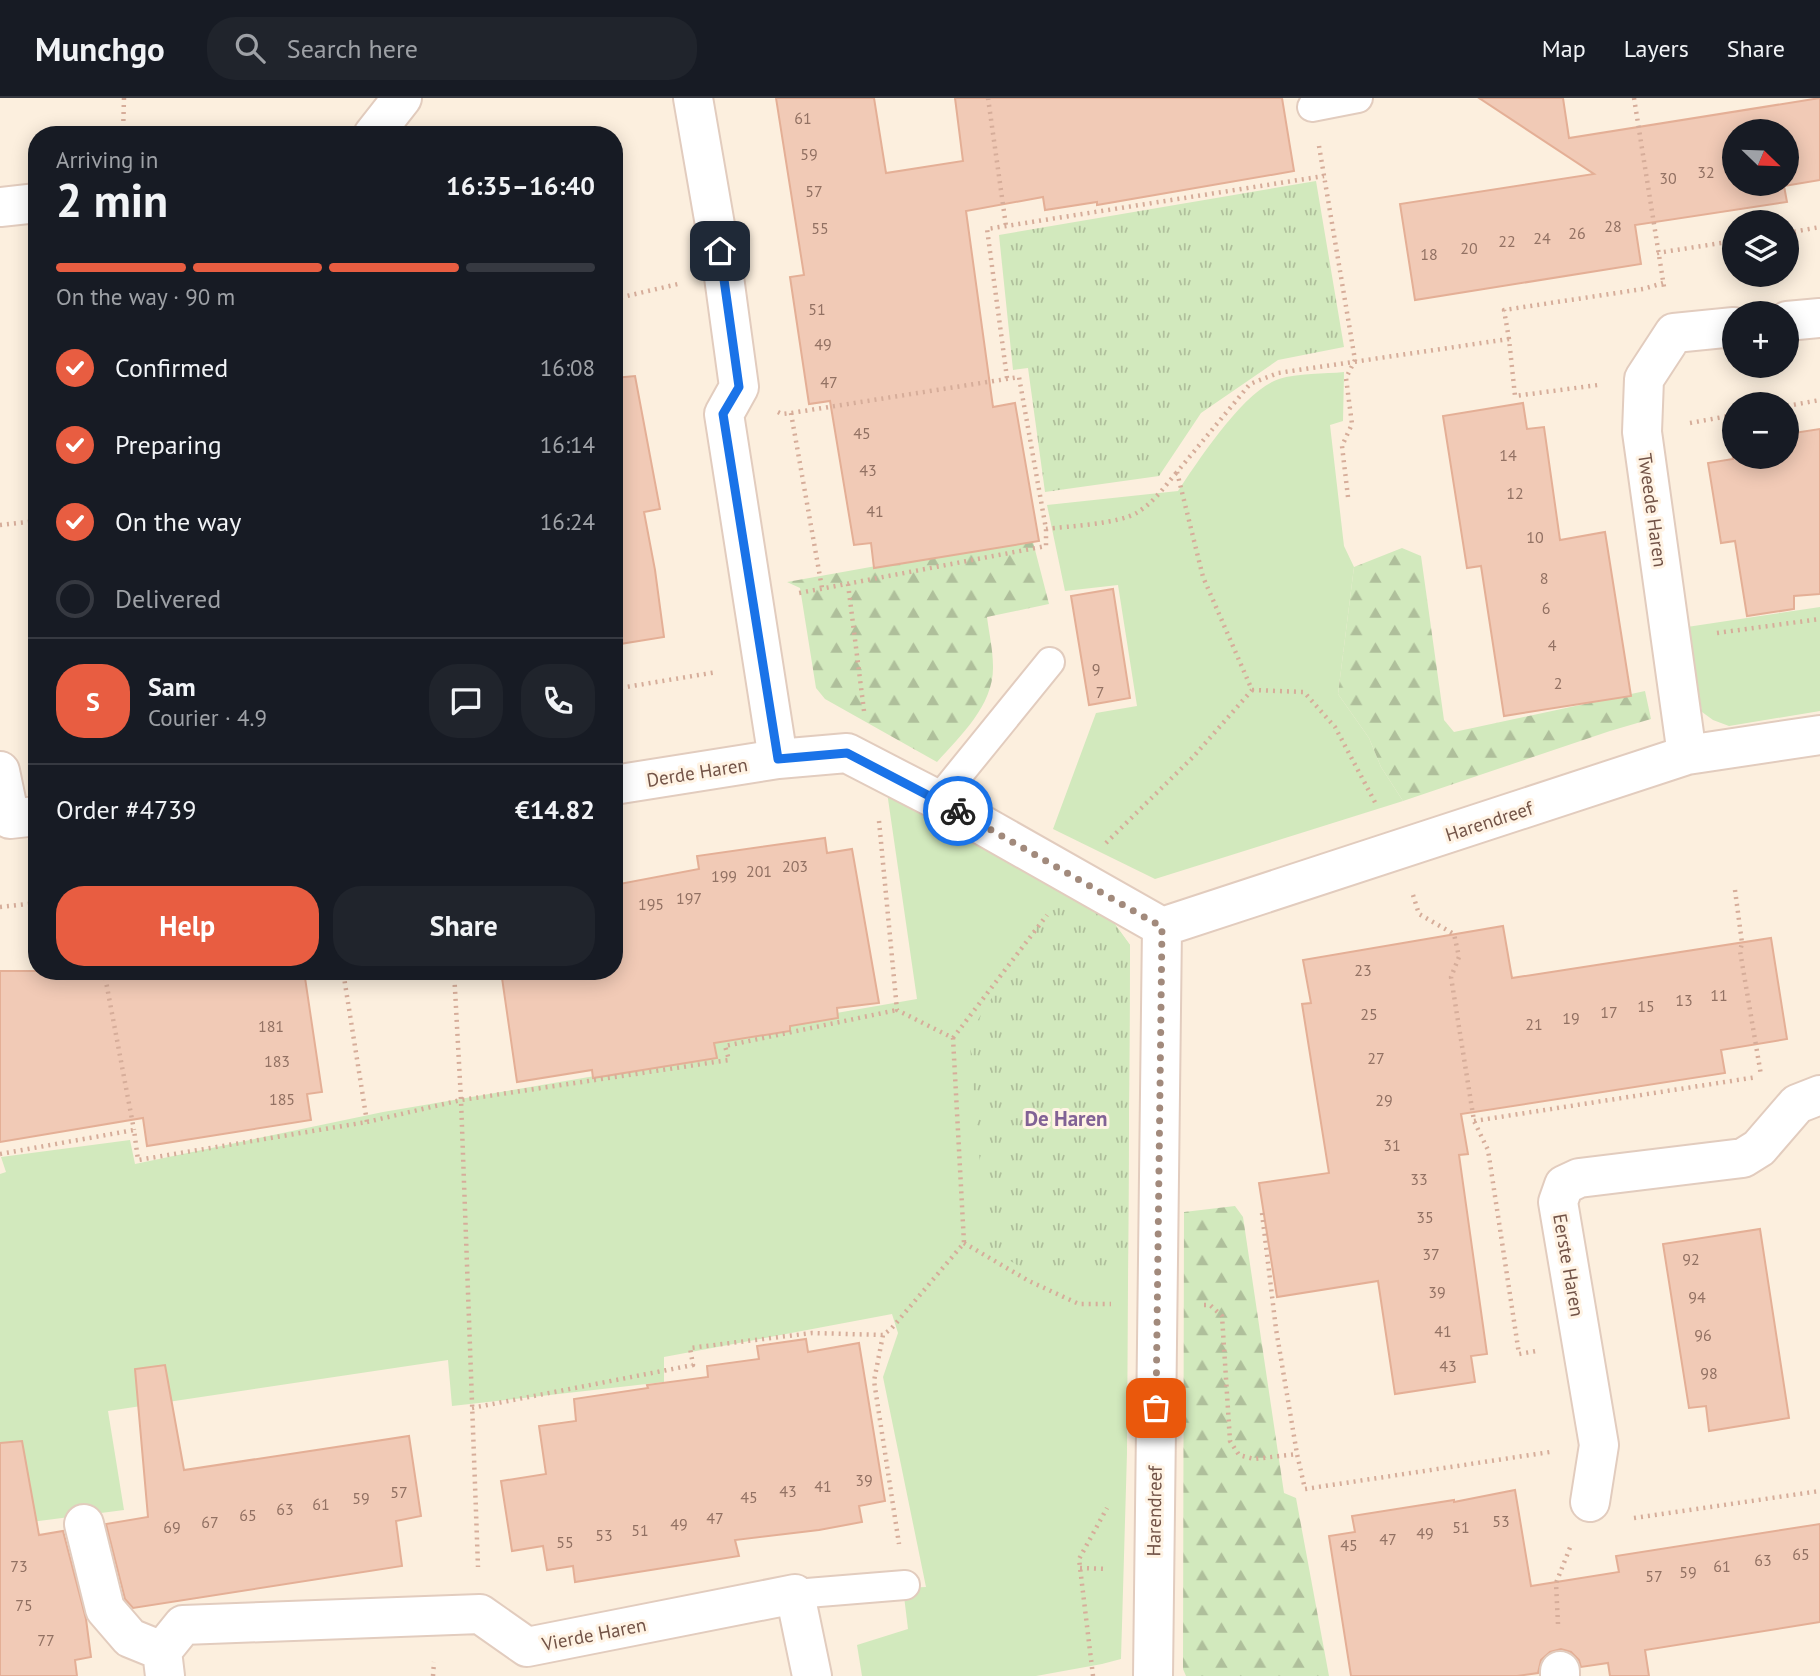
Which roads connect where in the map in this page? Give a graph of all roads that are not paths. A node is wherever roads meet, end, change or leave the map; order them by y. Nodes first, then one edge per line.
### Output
1 (402, 98) edge
2 (693, 98) edge
3 (1358, 98) edge
4 (1312, 107) road end
5 (380, 126) edge
6 (28, 204) edge
7 (0, 207) edge
8 (1820, 318) edge
9 (1799, 320) edge
10 (1722, 328) edge
11 (1050, 662) dead end
12 (1820, 735) edge
13 (1688, 755) junction
14 (778, 759) junction
15 (0, 771) edge
16 (623, 784) edge
17 (938, 800) junction
18 (28, 817) edge
19 (1162, 927) junction
20 (1809, 1100) edge
21 (1590, 1502) road end
22 (84, 1524) dead end
23 (905, 1585) road end
24 (795, 1594) junction
25 (164, 1664) edge
26 (812, 1676) edge
27 (1153, 1676) edge

1 - 5 street
2 - 14 street
3 - 4 lane
6 - 7 street
8 - 9 street
10 - 13 street, Tweede Haren
11 - 17 lane
12 - 13 street, Harendreef
13 - 19 street, Harendreef
14 - 16 street, Derde Haren
14 - 17 street
15 - 18 street
17 - 19 street
19 - 27 street, Harendreef
20 - 21 street, Eerste Haren
22 - 25 street
23 - 24 lane
24 - 25 street, Vierde Haren
24 - 26 street

